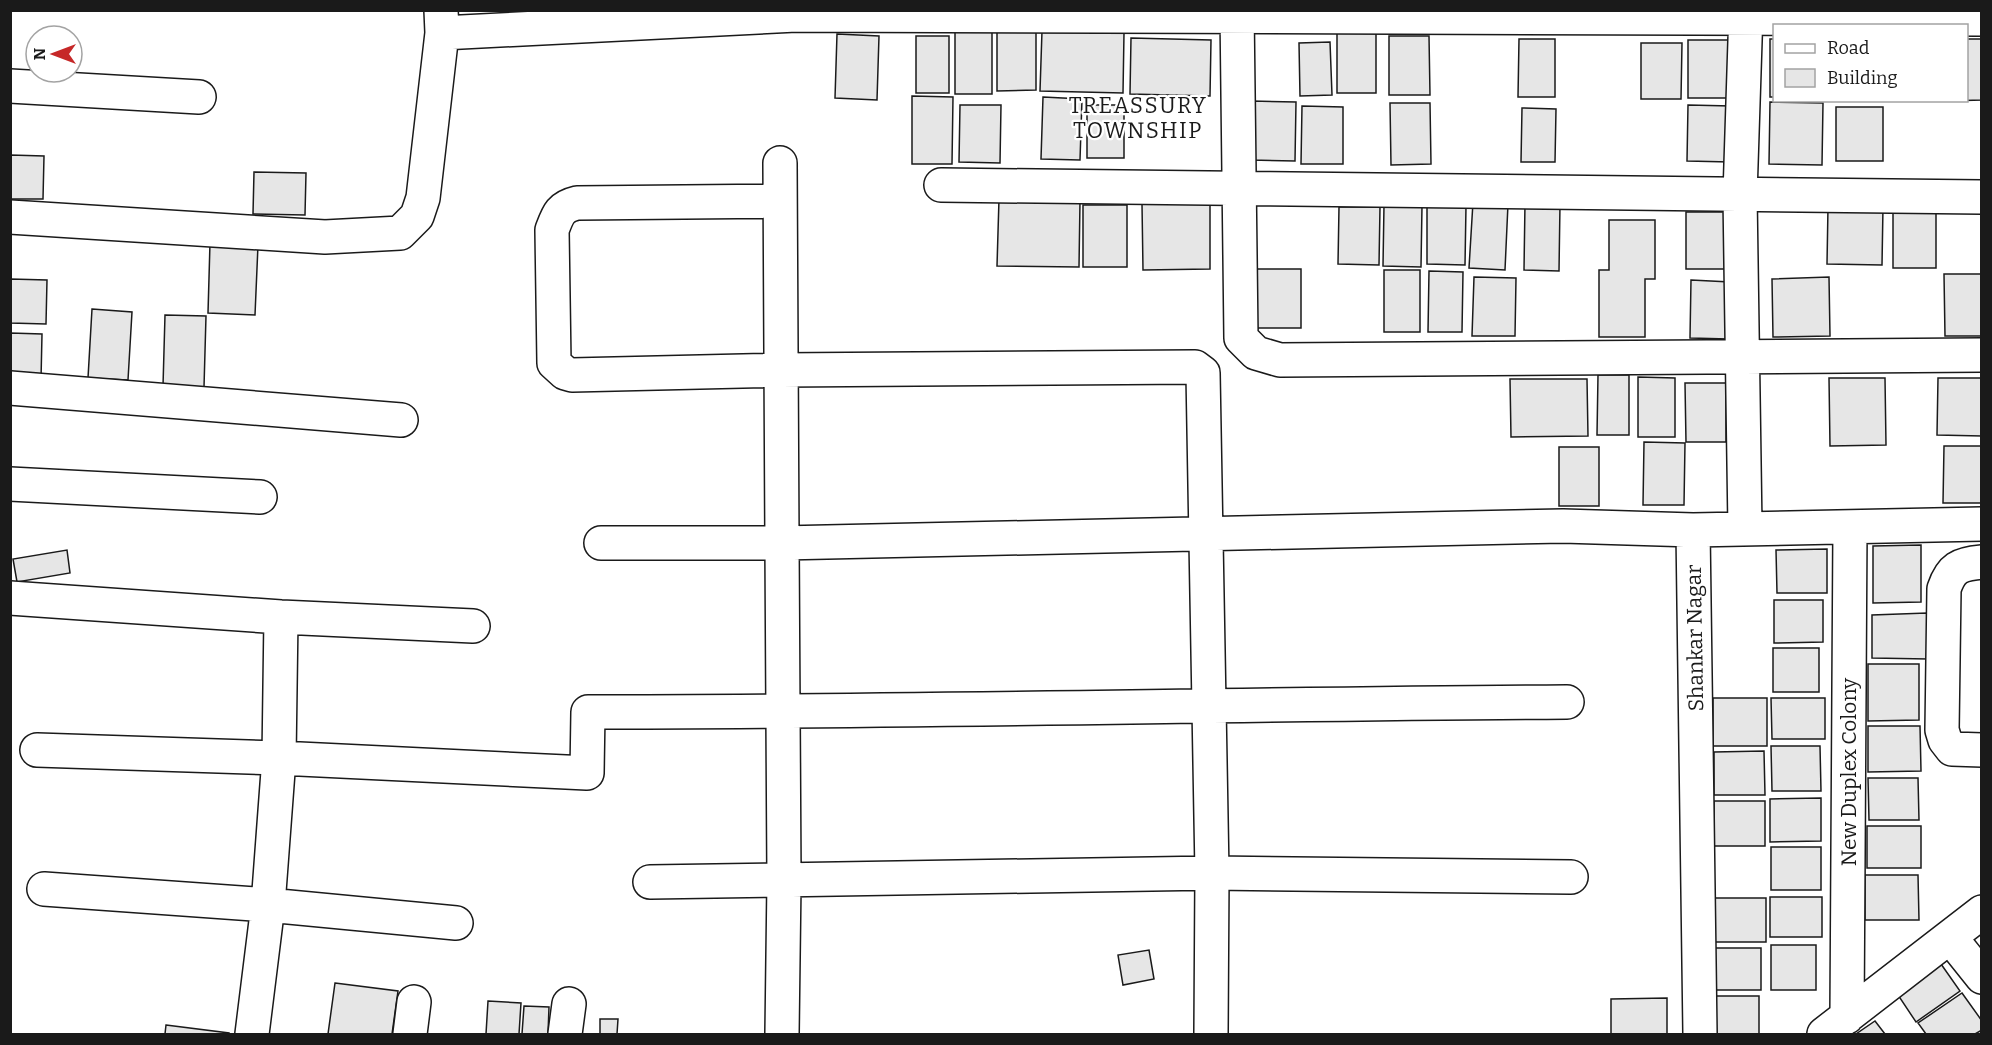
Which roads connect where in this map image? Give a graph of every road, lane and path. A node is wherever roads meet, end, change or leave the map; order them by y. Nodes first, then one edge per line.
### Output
1 (1237, 13) edge
2 (1745, 14) edge
3 (1982, 19) edge
4 (442, 22) edge
5 (10, 86) edge
6 (199, 97) dead end
7 (780, 162) dead end
8 (941, 185) dead end
9 (1238, 189) junction
10 (1740, 195) junction
11 (1982, 197) edge
12 (780, 201) junction
13 (10, 217) edge
14 (1982, 354) edge
15 (1743, 356) junction
16 (781, 370) junction
17 (10, 388) edge
18 (401, 420) dead end
19 (10, 484) edge
20 (260, 497) dead end
21 (1982, 524) edge
22 (1850, 527) junction
23 (1745, 529) junction
24 (1693, 530) junction
25 (1207, 534) junction
26 (601, 543) dead end
27 (782, 543) junction
28 (1982, 562) edge
29 (10, 598) edge
30 (281, 617) junction
31 (473, 626) dead end
32 (1567, 702) dead end
33 (1209, 705) junction
34 (784, 712) junction
35 (37, 750) dead end
36 (1982, 750) edge
37 (279, 758) junction
38 (1212, 873) junction
39 (1571, 877) dead end
40 (784, 881) junction
41 (650, 882) dead end
42 (44, 889) dead end
43 (268, 905) junction
44 (1982, 912) edge
45 (456, 923) dead end
46 (1950, 937) junction
47 (1982, 977) edge
48 (414, 1002) dead end
49 (1835, 1026) edge
50 (252, 1035) edge
51 (410, 1035) edge
52 (782, 1035) edge
53 (1211, 1035) edge
54 (1700, 1035) edge

1 - 2 street
1 - 4 street
1 - 9 street
2 - 3 street
2 - 10 street
4 - 13 street
5 - 6 street
7 - 12 street
8 - 9 street
9 - 10 street
9 - 15 street
10 - 11 street
10 - 15 street
12 - 16 street
12 - 16 street
14 - 15 street
15 - 23 street
16 - 25 street
16 - 27 street
17 - 18 street
19 - 20 street
21 - 22 street
22 - 23 street
22 - 49 street, New Duplex Colony
23 - 24 street
24 - 25 street
24 - 54 street, Shankar Nagar
25 - 27 street
25 - 33 street
26 - 27 street
27 - 34 street
28 - 36 street
29 - 30 street
30 - 31 street
30 - 37 street
32 - 33 street
33 - 34 street
33 - 38 street
34 - 37 street
34 - 40 street
35 - 37 street
37 - 43 street
38 - 39 street
38 - 40 street
38 - 53 street
40 - 41 street
40 - 52 street
42 - 43 street
43 - 45 street
43 - 50 street
44 - 46 street
46 - 47 street
46 - 49 street
48 - 51 street

